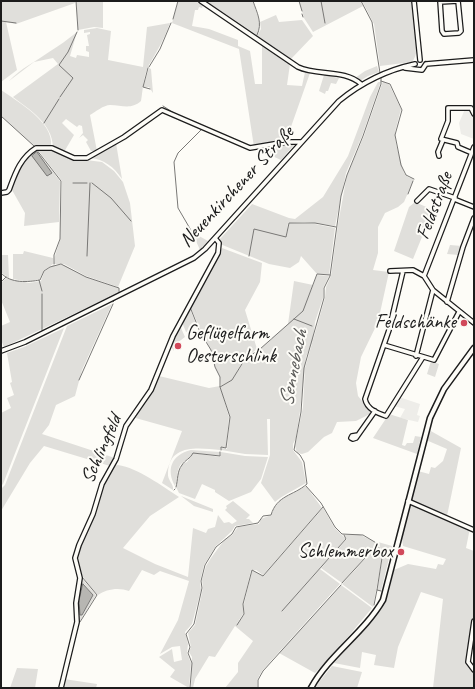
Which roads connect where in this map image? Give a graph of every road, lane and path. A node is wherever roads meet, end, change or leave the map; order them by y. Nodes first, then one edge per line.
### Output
1 (202, 1) edge
2 (414, 1) edge
3 (440, 2) edge
4 (420, 60) junction
5 (474, 60) edge
6 (426, 64) junction
7 (415, 66) junction
8 (362, 84) junction
9 (474, 114) edge
10 (443, 140) junction
11 (301, 142) junction
12 (474, 148) edge
13 (472, 153) junction
14 (439, 156) dead end
15 (1, 193) edge
16 (454, 198) junction
17 (417, 201) dead end
18 (474, 207) edge
19 (474, 218) edge
20 (215, 238) junction
21 (390, 271) dead end
22 (404, 271) junction
23 (424, 276) junction
24 (433, 290) junction
25 (447, 302) junction
26 (459, 312) junction
27 (474, 322) edge
28 (384, 345) junction
29 (474, 348) edge
30 (1, 351) edge
31 (416, 356) junction
32 (423, 357) junction
33 (375, 412) junction
34 (358, 435) dead end
35 (408, 501) junction
36 (474, 530) edge
37 (474, 621) edge
38 (474, 670) edge
39 (62, 688) edge
40 (311, 688) edge

1 - 8 street
2 - 4 street
3 - 3 street
4 - 6 street
4 - 7 street
5 - 6 street
6 - 7 street, Neuenkirchener Straße
7 - 8 street, Neuenkirchener Straße
8 - 11 street, Neuenkirchener Straße
9 - 10 street
10 - 13 street
10 - 14 street
11 - 15 street
11 - 20 street, Neuenkirchener Straße
12 - 13 street, Feldstraße
13 - 16 street, Feldstraße
16 - 17 street
16 - 18 street
16 - 23 street, Feldstraße
19 - 25 street
20 - 30 street, Neuenkirchener Straße
20 - 39 street, Schlingfeld
21 - 22 street
22 - 23 street
22 - 28 street
23 - 24 street
24 - 25 street
24 - 31 street
25 - 26 street
26 - 27 street
26 - 32 street
28 - 31 street
28 - 33 street
29 - 35 main road
31 - 32 street
32 - 33 street
33 - 34 street
35 - 36 street
35 - 40 main road
37 - 38 street

